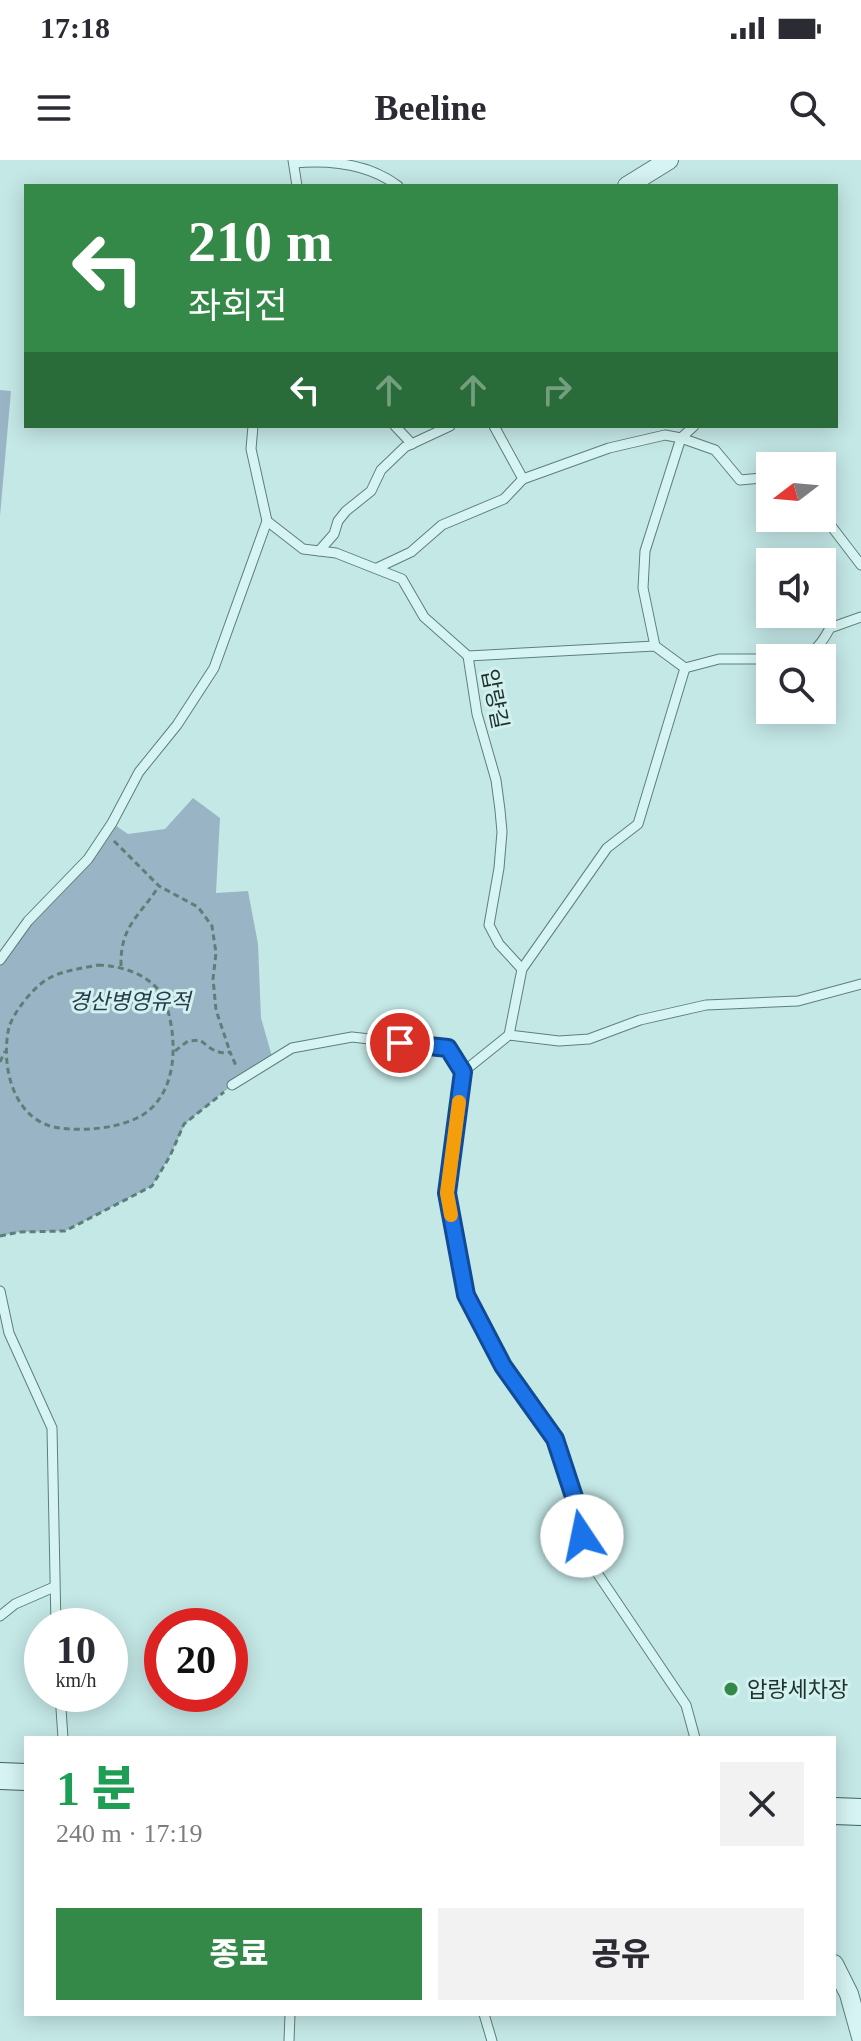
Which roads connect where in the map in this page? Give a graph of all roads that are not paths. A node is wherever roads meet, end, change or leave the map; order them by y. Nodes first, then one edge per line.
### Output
1 (669, 160) edge
2 (294, 162) edge
3 (297, 184) edge
4 (394, 184) edge
5 (630, 184) edge
6 (253, 428) edge
7 (397, 428) edge
8 (446, 428) edge
9 (495, 428) edge
10 (692, 428) edge
11 (681, 438) junction
12 (412, 444) junction
13 (523, 479) junction
14 (756, 479) edge
15 (267, 521) junction
16 (836, 532) edge
17 (319, 551) junction
18 (861, 565) edge
19 (377, 568) junction
20 (861, 617) edge
21 (821, 644) edge
22 (655, 646) junction
23 (468, 656) junction
24 (756, 659) edge
25 (685, 668) junction
26 (0, 960) edge
27 (522, 969) junction
28 (861, 984) edge
29 (509, 1035) junction
30 (463, 1072) junction
31 (232, 1085) road end
32 (0, 1291) edge
33 (4, 1335) edge
34 (54, 1587) junction
35 (55, 1608) edge
36 (0, 1616) edge
37 (61, 1712) edge
38 (63, 1736) edge
39 (694, 1736) edge
40 (0, 1776) edge
41 (24, 1777) edge
42 (836, 1811) edge
43 (861, 1812) edge
44 (836, 1970) edge
45 (290, 2016) edge
46 (485, 2016) edge
47 (861, 2030) edge
48 (860, 2039) edge
49 (289, 2041) edge
50 (492, 2041) edge

1 - 5 street
2 - 3 lane
2 - 4 lane
6 - 15 lane
7 - 12 lane
8 - 12 lane
9 - 13 lane
10 - 11 lane
11 - 13 lane
11 - 14 lane
11 - 22 lane
12 - 17 lane
13 - 19 lane
15 - 17 lane, 압량길
15 - 26 lane
16 - 18 lane
17 - 19 lane, 압량길
19 - 23 lane, 압량길
20 - 21 lane
22 - 23 lane
22 - 25 lane
23 - 27 lane, 압량길
24 - 25 lane
25 - 27 lane
27 - 29 lane
28 - 29 lane
29 - 30 lane
30 - 31 lane
30 - 39 lane
32 - 33 lane
33 - 34 lane
34 - 35 lane
34 - 36 lane
37 - 38 lane
40 - 41 main road
42 - 43 main road
44 - 48 street
45 - 49 lane
46 - 50 lane
47 - 48 street

